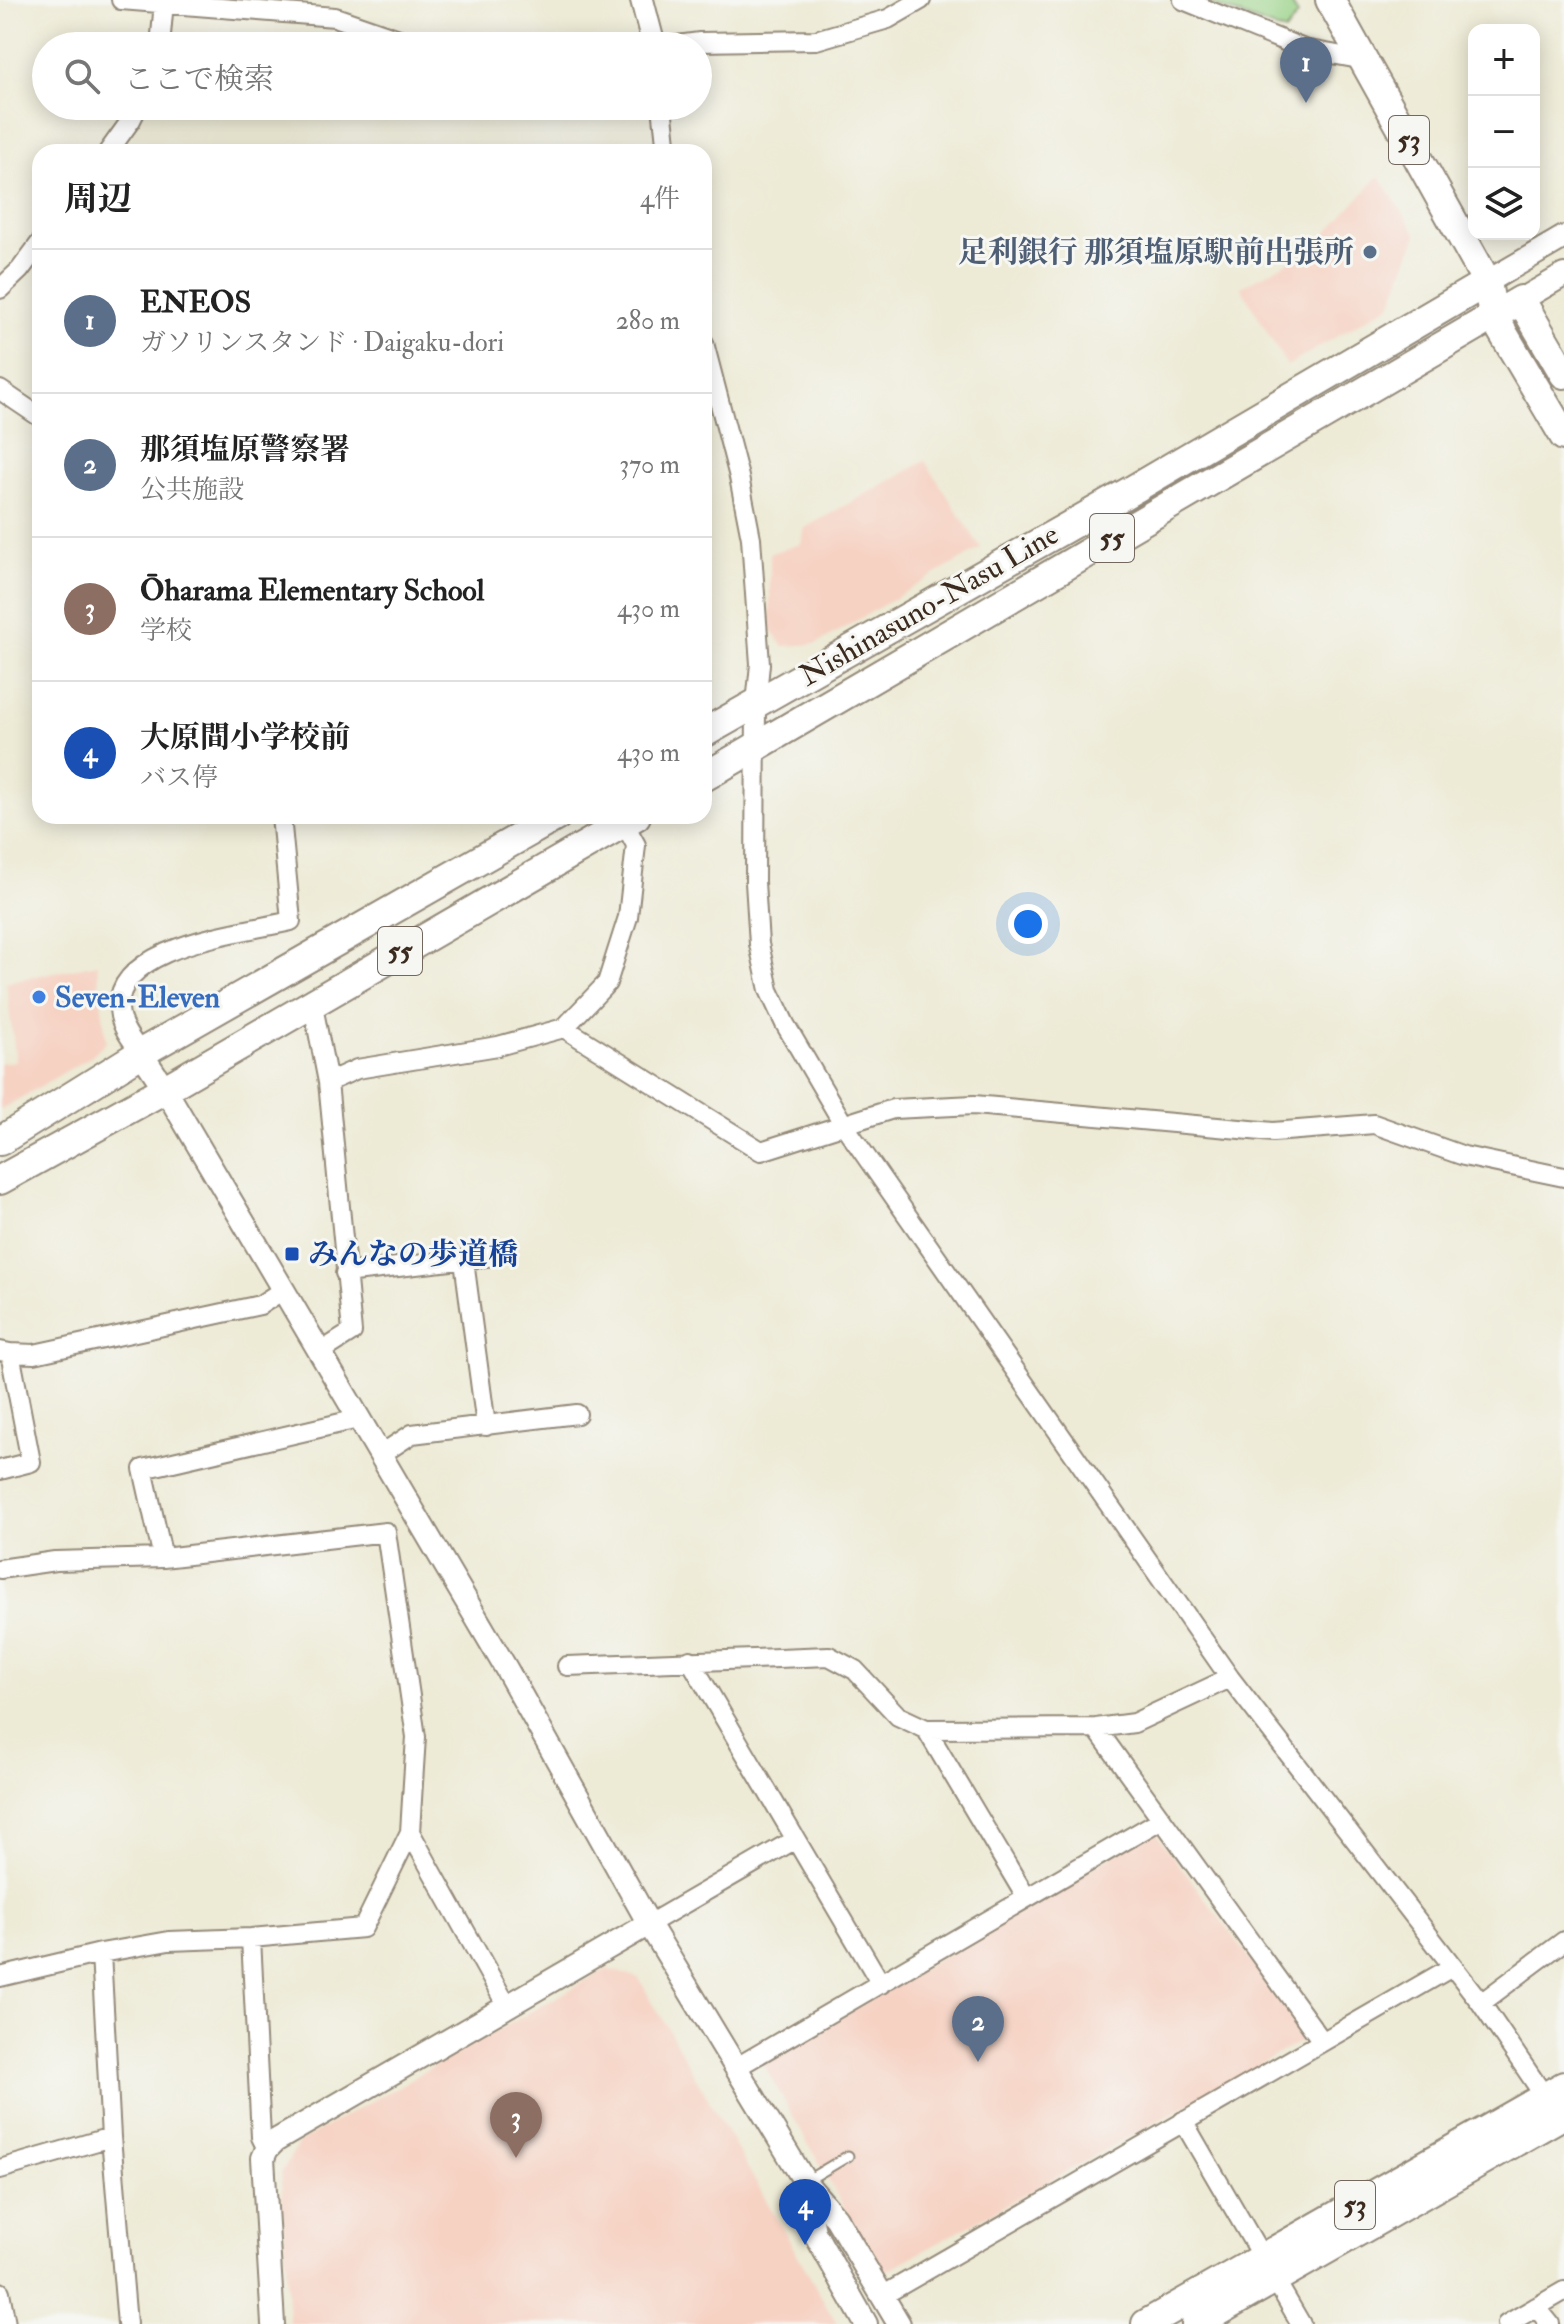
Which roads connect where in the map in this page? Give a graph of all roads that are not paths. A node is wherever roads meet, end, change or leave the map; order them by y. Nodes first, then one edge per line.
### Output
1 (121, 0) edge
2 (642, 0) edge
3 (921, 0) edge
4 (1183, 0) edge
5 (1330, 0) edge
6 (164, 2) junction
7 (161, 32) edge
8 (378, 32) edge
9 (650, 32) edge
10 (712, 42) edge
11 (1365, 60) junction
12 (131, 120) edge
13 (664, 120) edge
14 (114, 144) edge
15 (666, 144) edge
16 (1564, 237) edge
17 (32, 254) edge
18 (1564, 275) edge
19 (1487, 282) junction
20 (0, 289) edge
21 (1521, 300) junction
22 (1493, 316) junction
23 (712, 374) edge
24 (1564, 374) edge
25 (0, 390) edge
26 (32, 412) edge
27 (1564, 436) edge
28 (756, 704) junction
29 (712, 729) edge
30 (756, 748) junction
31 (712, 773) edge
32 (282, 824) edge
33 (543, 824) edge
34 (621, 824) edge
35 (631, 824) edge
36 (312, 1001) junction
37 (564, 1028) junction
38 (141, 1053) junction
39 (328, 1082) junction
40 (165, 1089) junction
41 (844, 1125) junction
42 (0, 1141) edge
43 (1564, 1177) edge
44 (0, 1180) edge
45 (495, 1256) dead end
46 (464, 1261) junction
47 (345, 1273) junction
48 (283, 1290) junction
49 (5, 1352) edge
50 (319, 1353) junction
51 (577, 1414) dead end
52 (358, 1419) junction
53 (486, 1426) junction
54 (380, 1455) junction
55 (0, 1470) edge
56 (163, 1558) junction
57 (0, 1569) edge
58 (690, 1660) junction
59 (567, 1666) dead end
60 (1230, 1678) junction
61 (1096, 1728) junction
62 (926, 1729) junction
63 (1162, 1819) junction
64 (410, 1832) junction
65 (794, 1840) junction
66 (1026, 1897) junction
67 (649, 1924) junction
68 (251, 1938) junction
69 (1564, 1941) edge
70 (101, 1953) junction
71 (1452, 1967) junction
72 (0, 1977) edge
73 (881, 1984) junction
74 (1481, 2003) junction
75 (507, 2006) junction
76 (1322, 2041) junction
77 (737, 2067) junction
78 (1560, 2106) edge
79 (1183, 2121) junction
80 (111, 2137) junction
81 (267, 2149) junction
82 (848, 2156) dead end
83 (0, 2169) edge
84 (805, 2182) junction
85 (1268, 2268) junction
86 (1564, 2291) edge
87 (882, 2296) junction
88 (1, 2300) edge
89 (1536, 2307) junction
90 (6, 2324) edge
91 (127, 2324) edge
92 (273, 2324) edge
93 (866, 2324) edge
94 (899, 2324) edge
95 (1146, 2324) edge
96 (1196, 2324) edge
97 (1301, 2324) edge
98 (1507, 2324) edge
99 (1550, 2324) edge

1 - 6 street
2 - 9 street
3 - 10 street
4 - 11 street
5 - 11 main road, 53
6 - 7 street
6 - 8 street
11 - 19 main road, 53
12 - 14 street
13 - 15 street
16 - 19 street
17 - 20 street
18 - 21 street
19 - 21 main road
19 - 22 main road, 53
19 - 28 main road, Nishinasuno-Nasu Line / 55
21 - 22 main road, Nishinasuno-Nasu Line / 55
21 - 24 main road
22 - 27 main road, 53
22 - 30 main road, Nishinasuno-Nasu Line / 55
23 - 28 street
25 - 26 street
28 - 29 main road, Nishinasuno-Nasu Line / 55
28 - 30 street
30 - 31 main road, Nishinasuno-Nasu Line / 55
30 - 41 street
32 - 38 street
33 - 38 main road, 55
34 - 36 main road, 55
35 - 37 street
36 - 39 street
36 - 40 main road, 55
37 - 39 street
37 - 41 street
38 - 40 street
38 - 42 main road, 55
39 - 47 street
40 - 44 main road, 55
40 - 48 street
41 - 43 street
41 - 60 street
45 - 46 street
46 - 47 street
46 - 53 street
47 - 50 street
48 - 49 street
48 - 50 street
49 - 55 street
50 - 52 street
51 - 53 street
52 - 54 street
52 - 56 street
53 - 54 street
54 - 67 street
56 - 57 street
56 - 64 street
58 - 59 street
58 - 62 street
58 - 65 street
60 - 61 street
60 - 71 street
61 - 62 street
61 - 63 street
62 - 66 street
63 - 66 street
63 - 76 street
64 - 68 street
64 - 75 street
65 - 67 street
65 - 73 street
66 - 73 street
67 - 75 street
67 - 77 street
68 - 70 street
68 - 81 street
69 - 74 street
70 - 72 street
70 - 80 street
71 - 74 street
71 - 76 street
73 - 77 street
74 - 78 street
75 - 81 street
76 - 79 street
77 - 84 street
78 - 85 main road, 53
79 - 85 street
79 - 87 street
80 - 83 street
80 - 91 street
81 - 92 street
82 - 84 lane
84 - 87 street
84 - 93 street
85 - 95 main road, 53
85 - 96 main road, 53
85 - 97 street
86 - 89 street
87 - 94 street
88 - 90 street
89 - 98 street
89 - 99 street

